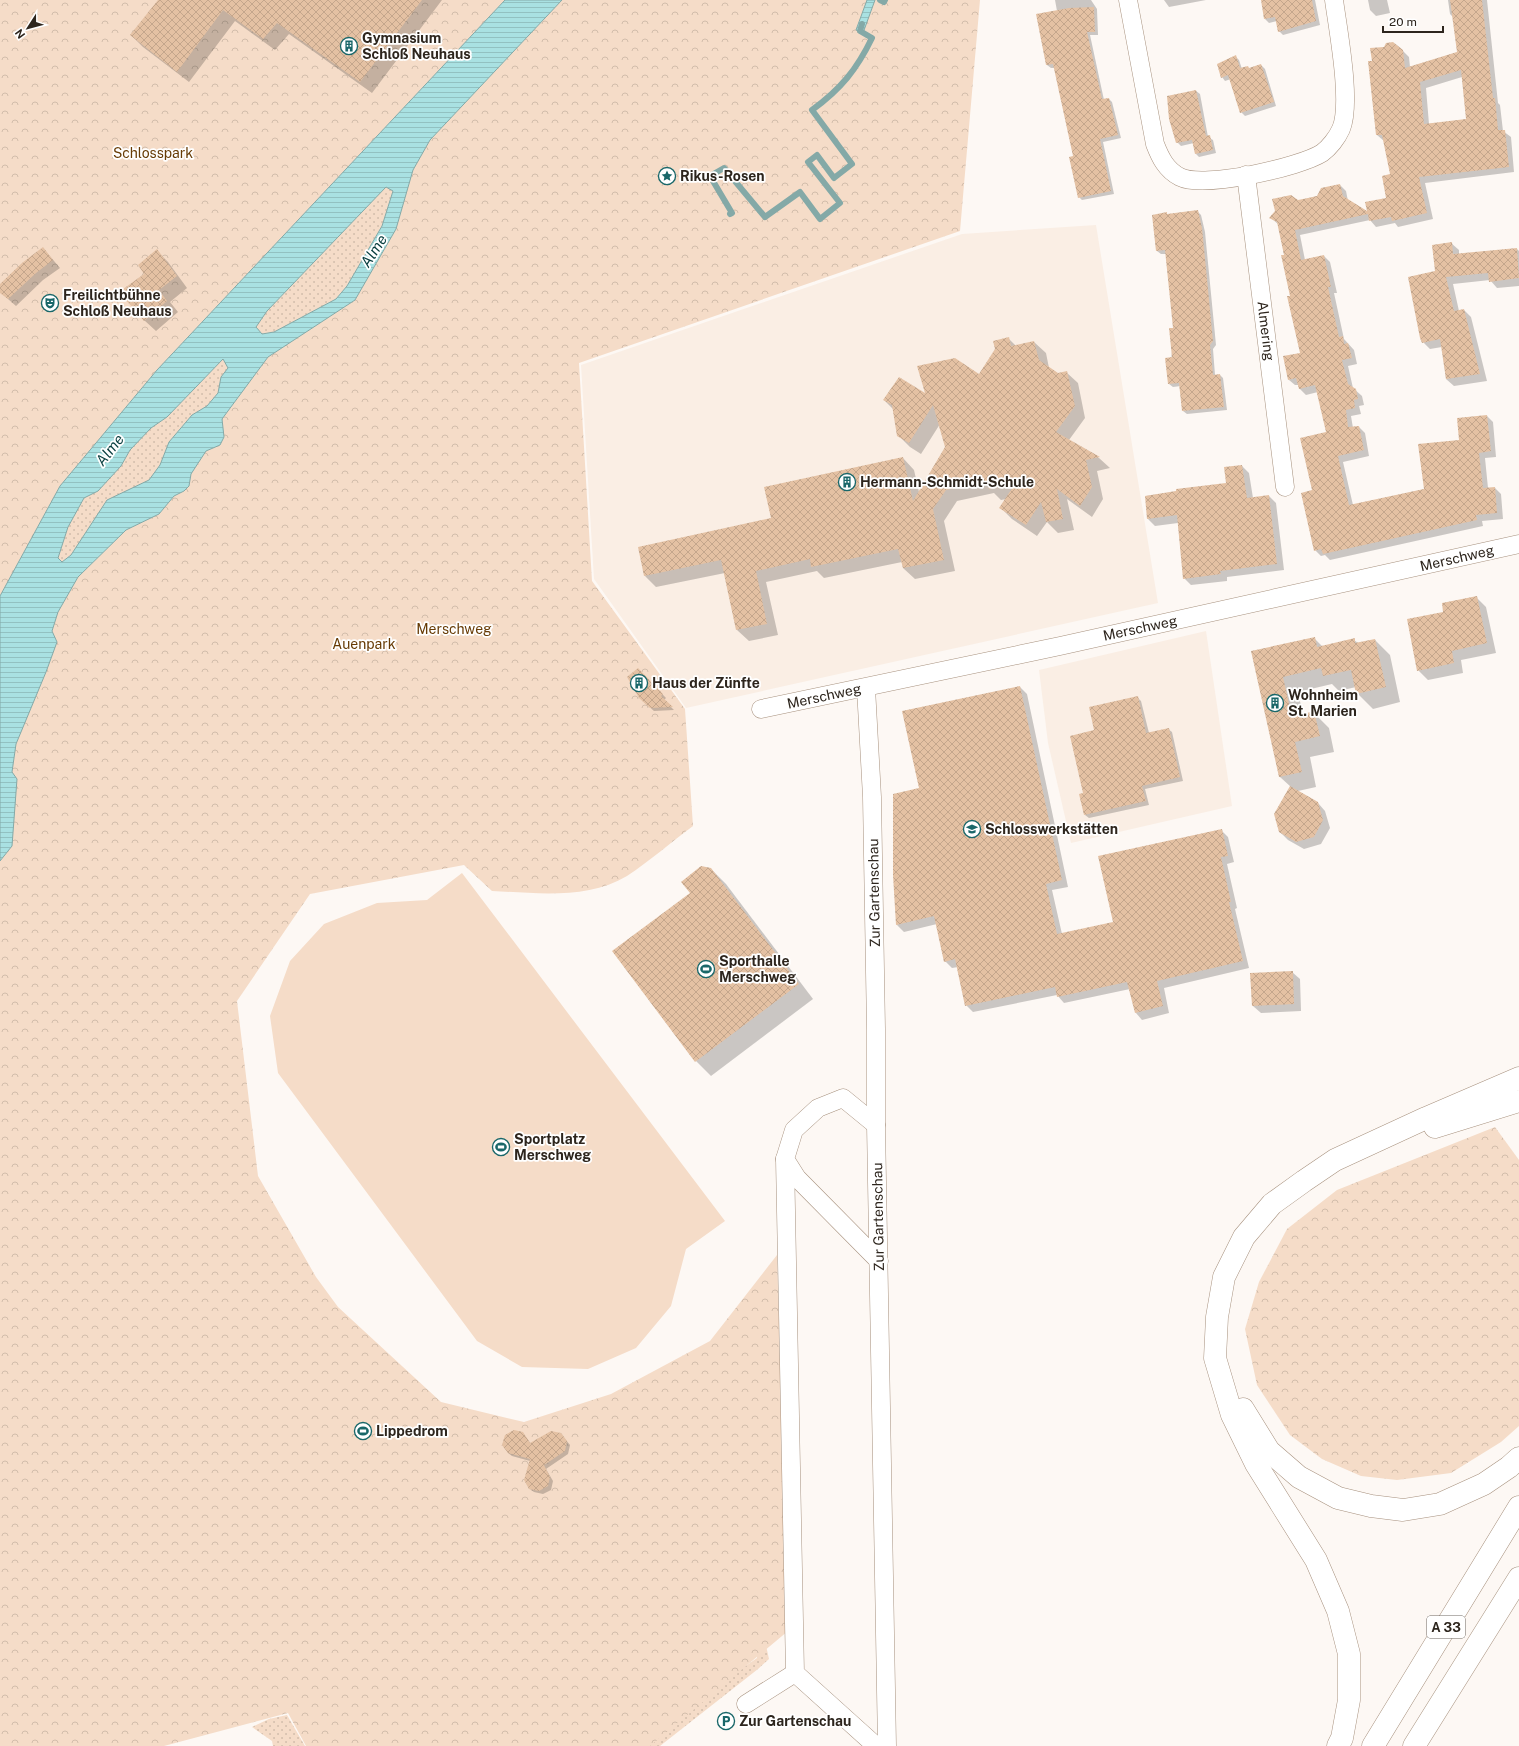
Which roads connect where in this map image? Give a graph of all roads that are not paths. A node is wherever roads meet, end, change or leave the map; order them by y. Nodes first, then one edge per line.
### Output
1 (1128, 0) edge
2 (1334, 0) edge
3 (1246, 175) junction
4 (1285, 487) dead end
5 (1519, 544) edge
6 (866, 688) junction
7 (761, 709) dead end
8 (1519, 1078) edge
9 (1519, 1101) edge
10 (876, 1125) junction
11 (785, 1159) junction
12 (879, 1261) junction
13 (1519, 1458) edge
14 (1519, 1507) edge
15 (1519, 1578) edge
16 (795, 1673) junction
17 (746, 1704) dead end
18 (876, 1746) edge
19 (886, 1746) edge
20 (1338, 1746) edge
21 (1373, 1746) edge
22 (1414, 1746) edge

1 - 3 street
2 - 3 street
3 - 4 street, Almering
5 - 6 street, Merschweg
6 - 7 street, Merschweg
6 - 10 street, Zur Gartenschau
8 - 20 highway
9 - 13 highway
10 - 11 street
10 - 12 street, Zur Gartenschau
11 - 12 street
11 - 16 street
12 - 19 street, Zur Gartenschau
14 - 21 highway, A 33
15 - 22 highway, A 33
16 - 17 street
16 - 18 street

